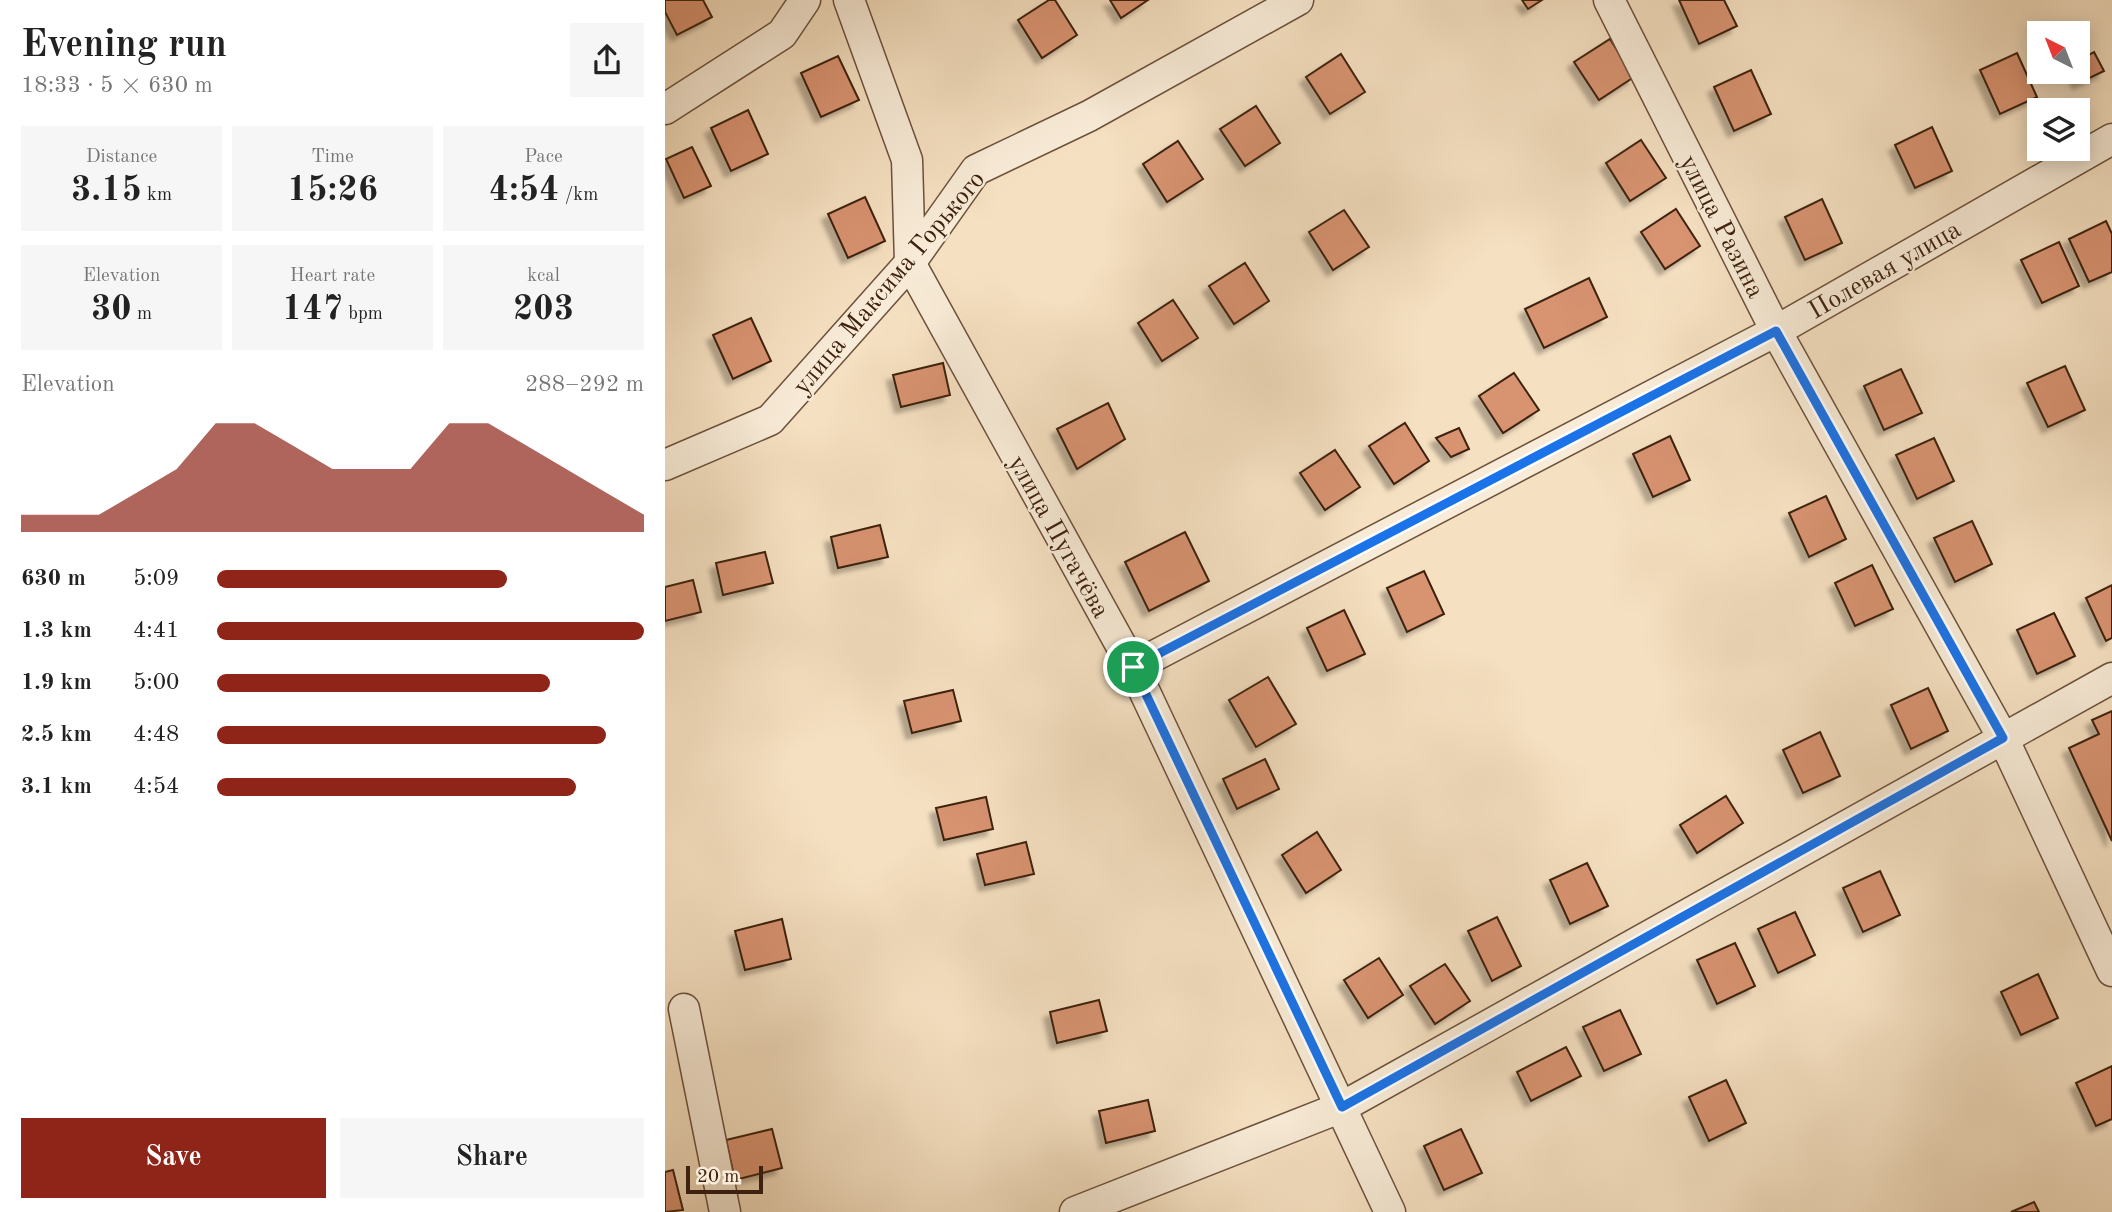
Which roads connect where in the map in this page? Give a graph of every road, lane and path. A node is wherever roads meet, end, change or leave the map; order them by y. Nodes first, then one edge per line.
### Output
1 (805, 0) edge
2 (849, 0) edge
3 (1298, 0) edge
4 (1609, 0) edge
5 (665, 109) edge
6 (2112, 139) edge
7 (910, 263) junction
8 (1776, 331) junction
9 (665, 465) edge
10 (1133, 667) junction
11 (2112, 678) edge
12 (2003, 738) junction
13 (2112, 971) edge
14 (684, 1009) dead end
15 (1342, 1107) junction
16 (725, 1212) edge
17 (1075, 1212) edge
18 (1390, 1212) edge

1 - 5 street
2 - 7 street, улица Пугачёва
3 - 7 street, улица Максима Горького
4 - 8 street, улица Разина
6 - 8 street, Полевая улица
7 - 9 street, улица Максима Горького
7 - 10 street, улица Пугачёва
8 - 10 street, Полевая улица
8 - 12 street, улица Разина
10 - 15 street, улица Пугачёва
11 - 12 street
12 - 13 street, улица Разина
12 - 15 street
14 - 16 street
15 - 17 street
15 - 18 street, улица Пугачёва

